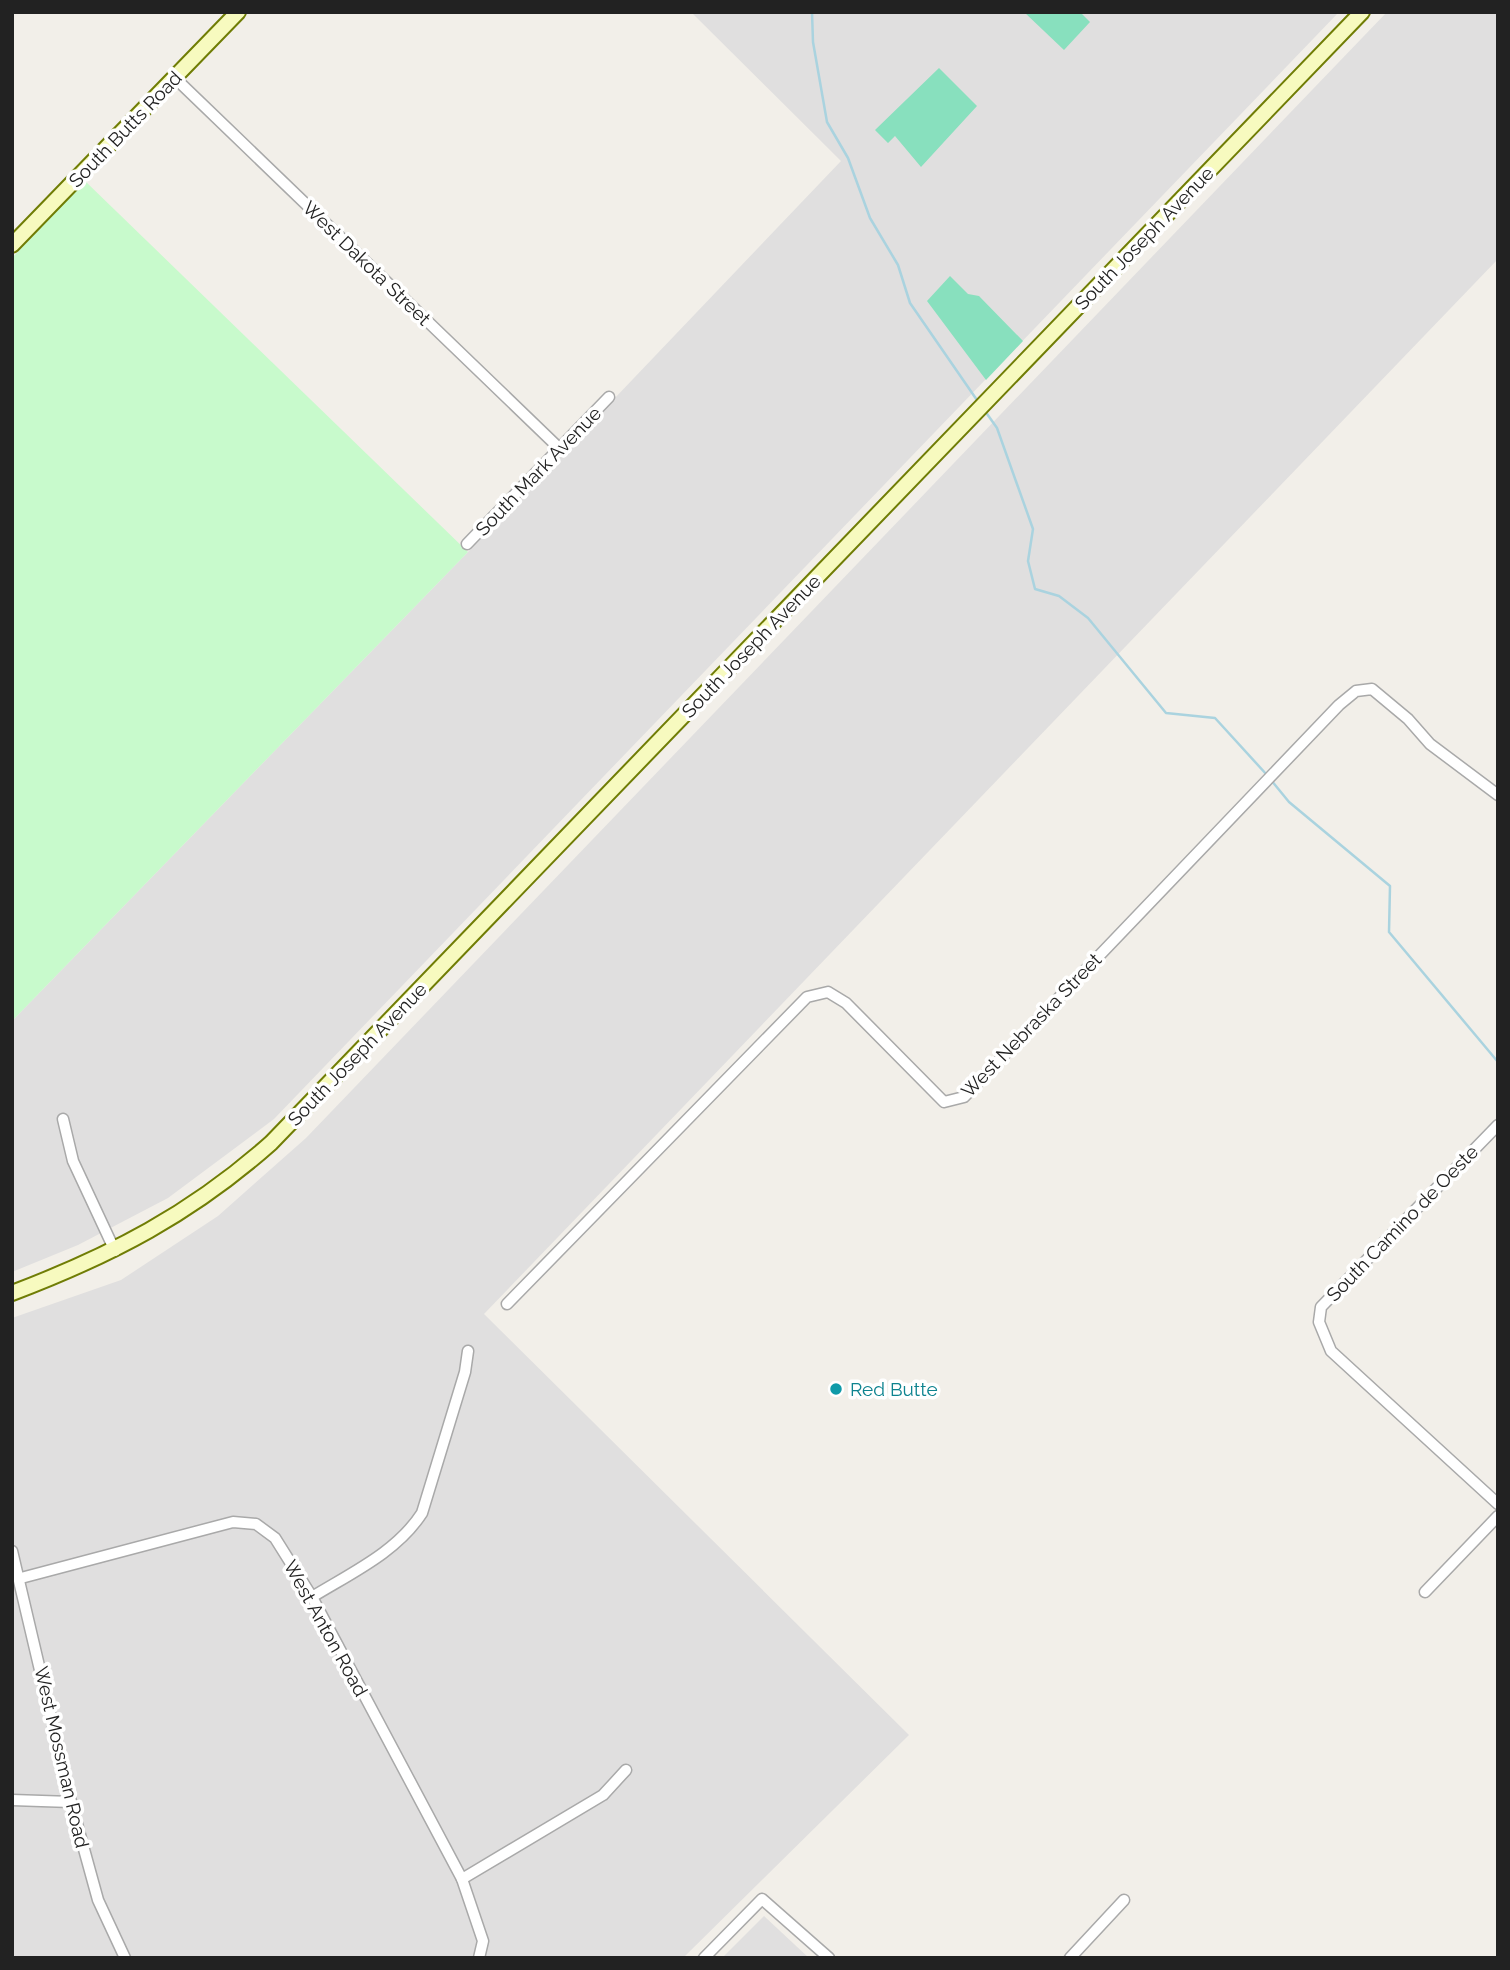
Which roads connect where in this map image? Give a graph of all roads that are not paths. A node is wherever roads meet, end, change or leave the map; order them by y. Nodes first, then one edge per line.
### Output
1 (238, 12) edge
2 (1362, 12) edge
3 (175, 78) junction
4 (12, 246) edge
5 (609, 397) dead end
6 (560, 449) junction
7 (467, 544) dead end
8 (1498, 795) edge
9 (63, 1119) dead end
10 (1498, 1125) edge
11 (115, 1251) junction
12 (12, 1293) edge
13 (507, 1304) dead end
14 (468, 1351) dead end
15 (1498, 1504) edge
16 (1498, 1516) edge
17 (12, 1551) edge
18 (21, 1578) junction
19 (1425, 1592) dead end
20 (312, 1597) junction
21 (626, 1770) dead end
22 (12, 1800) edge
23 (71, 1802) junction
24 (462, 1880) junction
25 (1124, 1900) dead end
26 (125, 1958) edge
27 (479, 1958) edge
28 (704, 1958) edge
29 (829, 1958) edge
30 (1070, 1958) edge

1 - 3 main road, South Butts Road
2 - 11 main road, South Joseph Avenue
3 - 4 main road, South Butts Road
3 - 6 street, West Dakota Street
5 - 6 street, South Mark Avenue
6 - 7 street, South Mark Avenue
8 - 13 street, West Nebraska Street
9 - 11 street
10 - 15 street, South Camino de Oeste
11 - 12 main road, South Joseph Avenue
14 - 20 street
16 - 19 street
17 - 18 street, West Mossman Road
18 - 20 street, West Anton Road
18 - 23 street, West Mossman Road
20 - 24 street, West Anton Road
21 - 24 street
22 - 23 street
23 - 26 street, West Mossman Road
24 - 27 street, West Anton Road
25 - 30 street
28 - 29 street

